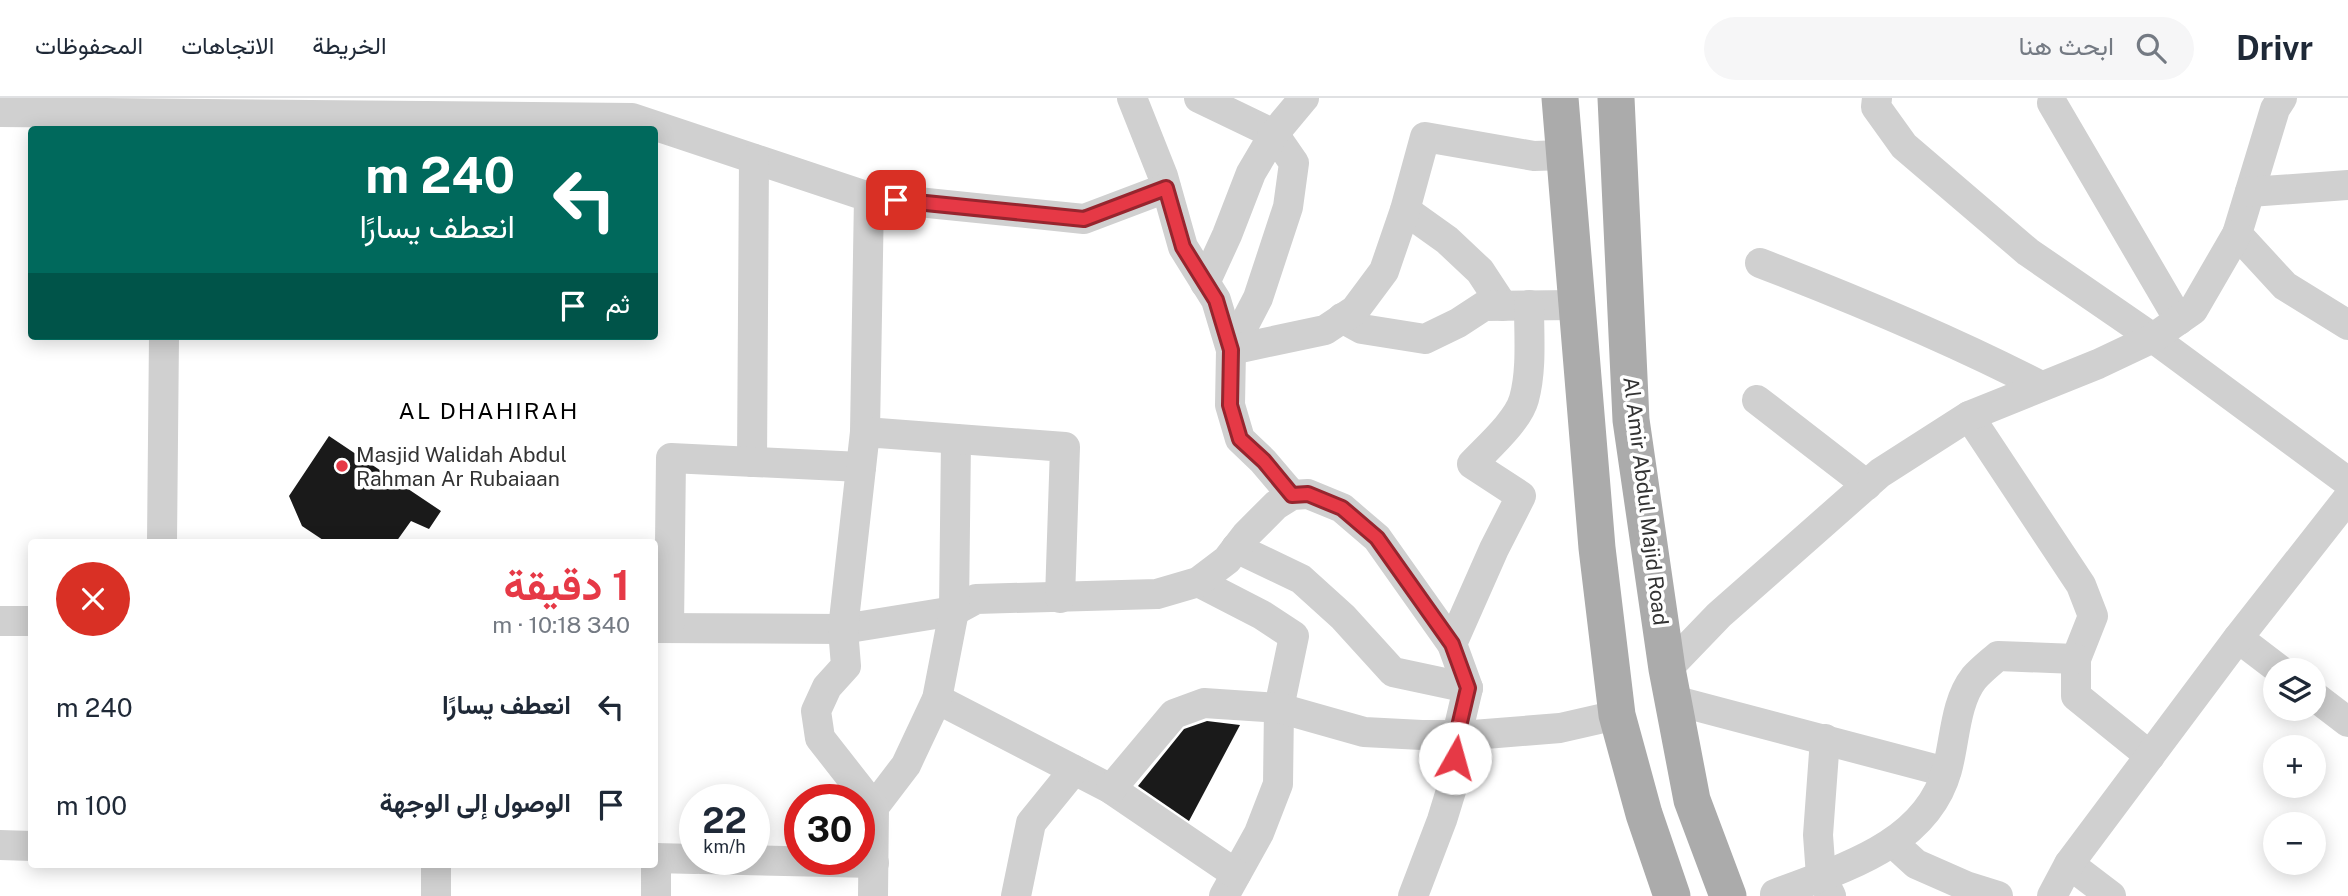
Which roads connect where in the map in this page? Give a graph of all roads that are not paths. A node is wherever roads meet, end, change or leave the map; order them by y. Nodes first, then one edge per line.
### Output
1 (1132, 98) edge
2 (1304, 98) edge
3 (1560, 98) edge
4 (1616, 98) edge
5 (1877, 98) edge
6 (2282, 98) edge
7 (1201, 99) edge
8 (2052, 103) dead end
9 (315, 106) edge
10 (602, 108) edge
11 (0, 112) edge
12 (165, 121) edge
13 (656, 126) edge
14 (658, 127) edge
15 (1274, 134) junction
16 (1564, 155) junction
17 (754, 159) junction
18 (2348, 185) edge
19 (1166, 188) junction
20 (2250, 192) junction
21 (869, 197) junction
22 (1405, 210) junction
23 (2237, 233) junction
24 (1760, 263) dead end
25 (1205, 283) junction
26 (1516, 305) junction
27 (1577, 305) junction
28 (1342, 318) junction
29 (2179, 320) junction
30 (2348, 325) edge
31 (2153, 338) junction
32 (164, 340) edge
33 (1231, 350) junction
34 (2041, 386) junction
35 (1757, 400) dead end
36 (1969, 415) junction
37 (865, 432) junction
38 (956, 439) junction
39 (752, 462) junction
40 (861, 467) junction
41 (2348, 482) edge
42 (1867, 485) junction
43 (1292, 495) junction
44 (2348, 498) edge
45 (162, 539) edge
46 (1236, 548) junction
47 (1198, 582) junction
48 (1060, 597) junction
49 (954, 611) junction
50 (0, 621) edge
51 (28, 621) edge
52 (662, 628) edge
53 (843, 629) junction
54 (2238, 638) junction
55 (1452, 644) junction
56 (2264, 658) edge
57 (2076, 659) junction
58 (1670, 685) junction
59 (1468, 688) junction
60 (937, 699) junction
61 (2326, 705) edge
62 (1279, 708) junction
63 (1617, 715) junction
64 (2348, 722) edge
65 (1457, 735) junction
66 (1825, 739) junction
67 (2150, 756) junction
68 (1074, 770) junction
69 (1946, 772) junction
70 (856, 784) edge
71 (1111, 789) junction
72 (875, 806) edge
73 (1893, 843) junction
74 (0, 845) edge
75 (28, 846) edge
76 (658, 858) edge
77 (679, 859) edge
78 (2069, 864) junction
79 (436, 868) edge
80 (655, 868) edge
81 (874, 875) edge
82 (1230, 885) edge
83 (1826, 886) edge
84 (1775, 894) dead end
85 (436, 896) edge
86 (656, 896) edge
87 (873, 896) edge
88 (1016, 896) edge
89 (1413, 896) edge
90 (1672, 896) edge
91 (1728, 896) edge
92 (1998, 896) edge
93 (2052, 896) edge
94 (2111, 896) edge

1 - 19 street
2 - 15 street
3 - 16 main road
4 - 58 main road, Al Amir Abdul Majid Road
5 - 31 street
6 - 20 street
7 - 15 street
8 - 29 street
9 - 10 street
9 - 12 street
10 - 13 street
11 - 12 street
14 - 17 street
15 - 25 street
15 - 33 street
16 - 22 street
16 - 27 main road
17 - 21 street
17 - 39 street
18 - 20 street
19 - 21 street
19 - 25 street
20 - 23 street
21 - 37 street
22 - 26 street
22 - 28 street
23 - 29 street
23 - 30 street
24 - 34 street
25 - 33 street
26 - 27 street
26 - 28 street
26 - 55 street
27 - 63 main road
28 - 33 street
29 - 31 street
31 - 34 street
31 - 41 street
32 - 45 street
33 - 43 street
34 - 36 street
35 - 42 street
36 - 42 street
36 - 57 street
37 - 38 street
37 - 40 street
38 - 48 street
38 - 49 street
39 - 40 street
39 - 52 street
40 - 53 street
42 - 58 street
43 - 46 street
43 - 55 street
44 - 54 street
46 - 47 street
46 - 59 street
47 - 48 street
47 - 62 street
48 - 49 street
49 - 53 street
49 - 60 street
50 - 51 street
52 - 53 street
53 - 70 street
54 - 56 street
54 - 67 street
55 - 59 street
57 - 67 street
57 - 69 street
58 - 66 street
58 - 91 main road, Al Amir Abdul Majid Road
59 - 65 street
60 - 68 street
60 - 72 street
61 - 64 street
62 - 65 street
62 - 71 street
62 - 82 street
63 - 65 street
63 - 90 main road
65 - 89 street
66 - 69 street
66 - 83 street
67 - 78 street
68 - 71 street
68 - 88 street
69 - 73 street
71 - 82 street
73 - 83 street
73 - 92 street
74 - 75 street
76 - 77 street
78 - 93 street
78 - 94 street
79 - 85 street
80 - 86 street
81 - 87 street
83 - 84 street

